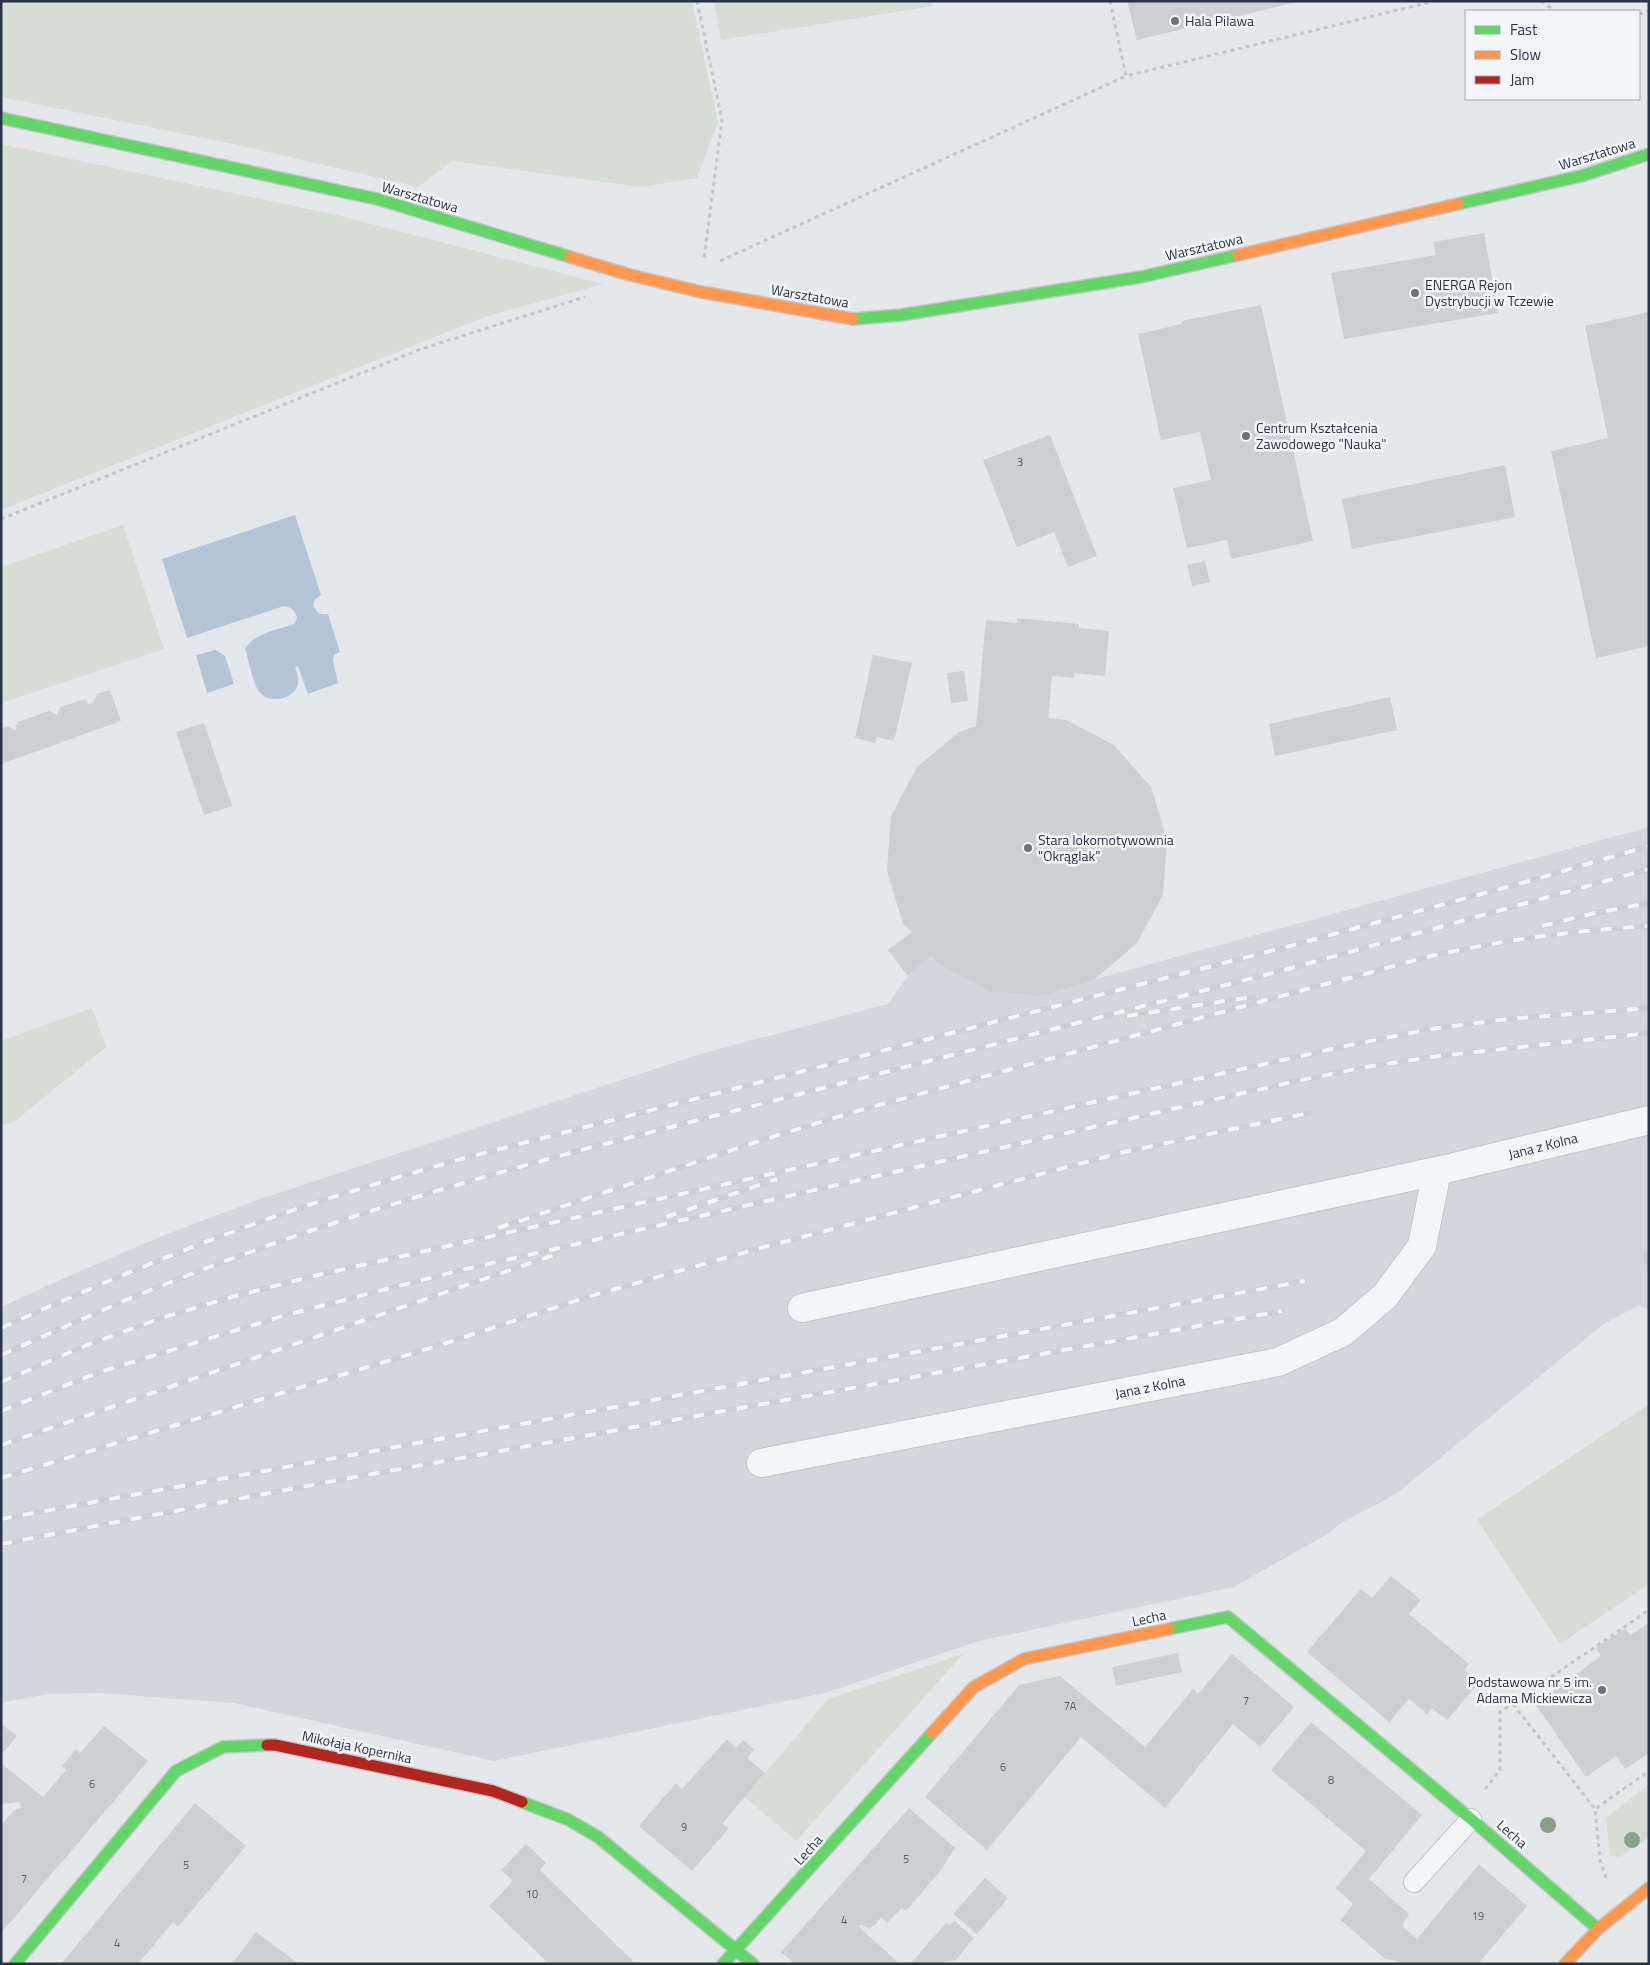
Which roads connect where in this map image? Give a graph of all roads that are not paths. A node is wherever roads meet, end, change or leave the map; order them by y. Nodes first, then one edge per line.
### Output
1 (1, 118) edge
2 (1649, 154) edge
3 (1649, 1120) edge
4 (1437, 1171) junction
5 (802, 1308) dead end
6 (761, 1464) dead end
7 (1471, 1818) junction
8 (1414, 1882) dead end
9 (1648, 1891) edge
10 (1598, 1929) junction
11 (736, 1950) junction
12 (15, 1964) edge
13 (723, 1964) edge
14 (753, 1964) edge
15 (1565, 1964) edge

1 - 2 street, Warsztatowa
3 - 4 street, Jana z Kolna
4 - 5 street, Jana z Kolna
4 - 6 street, Jana z Kolna
7 - 8 lane
7 - 10 street, Lecha
7 - 11 street, Lecha
9 - 10 street
10 - 15 street
11 - 12 street, Mikołaja Kopernika
11 - 13 street, Lecha
11 - 14 street, Mikołaja Kopernika

